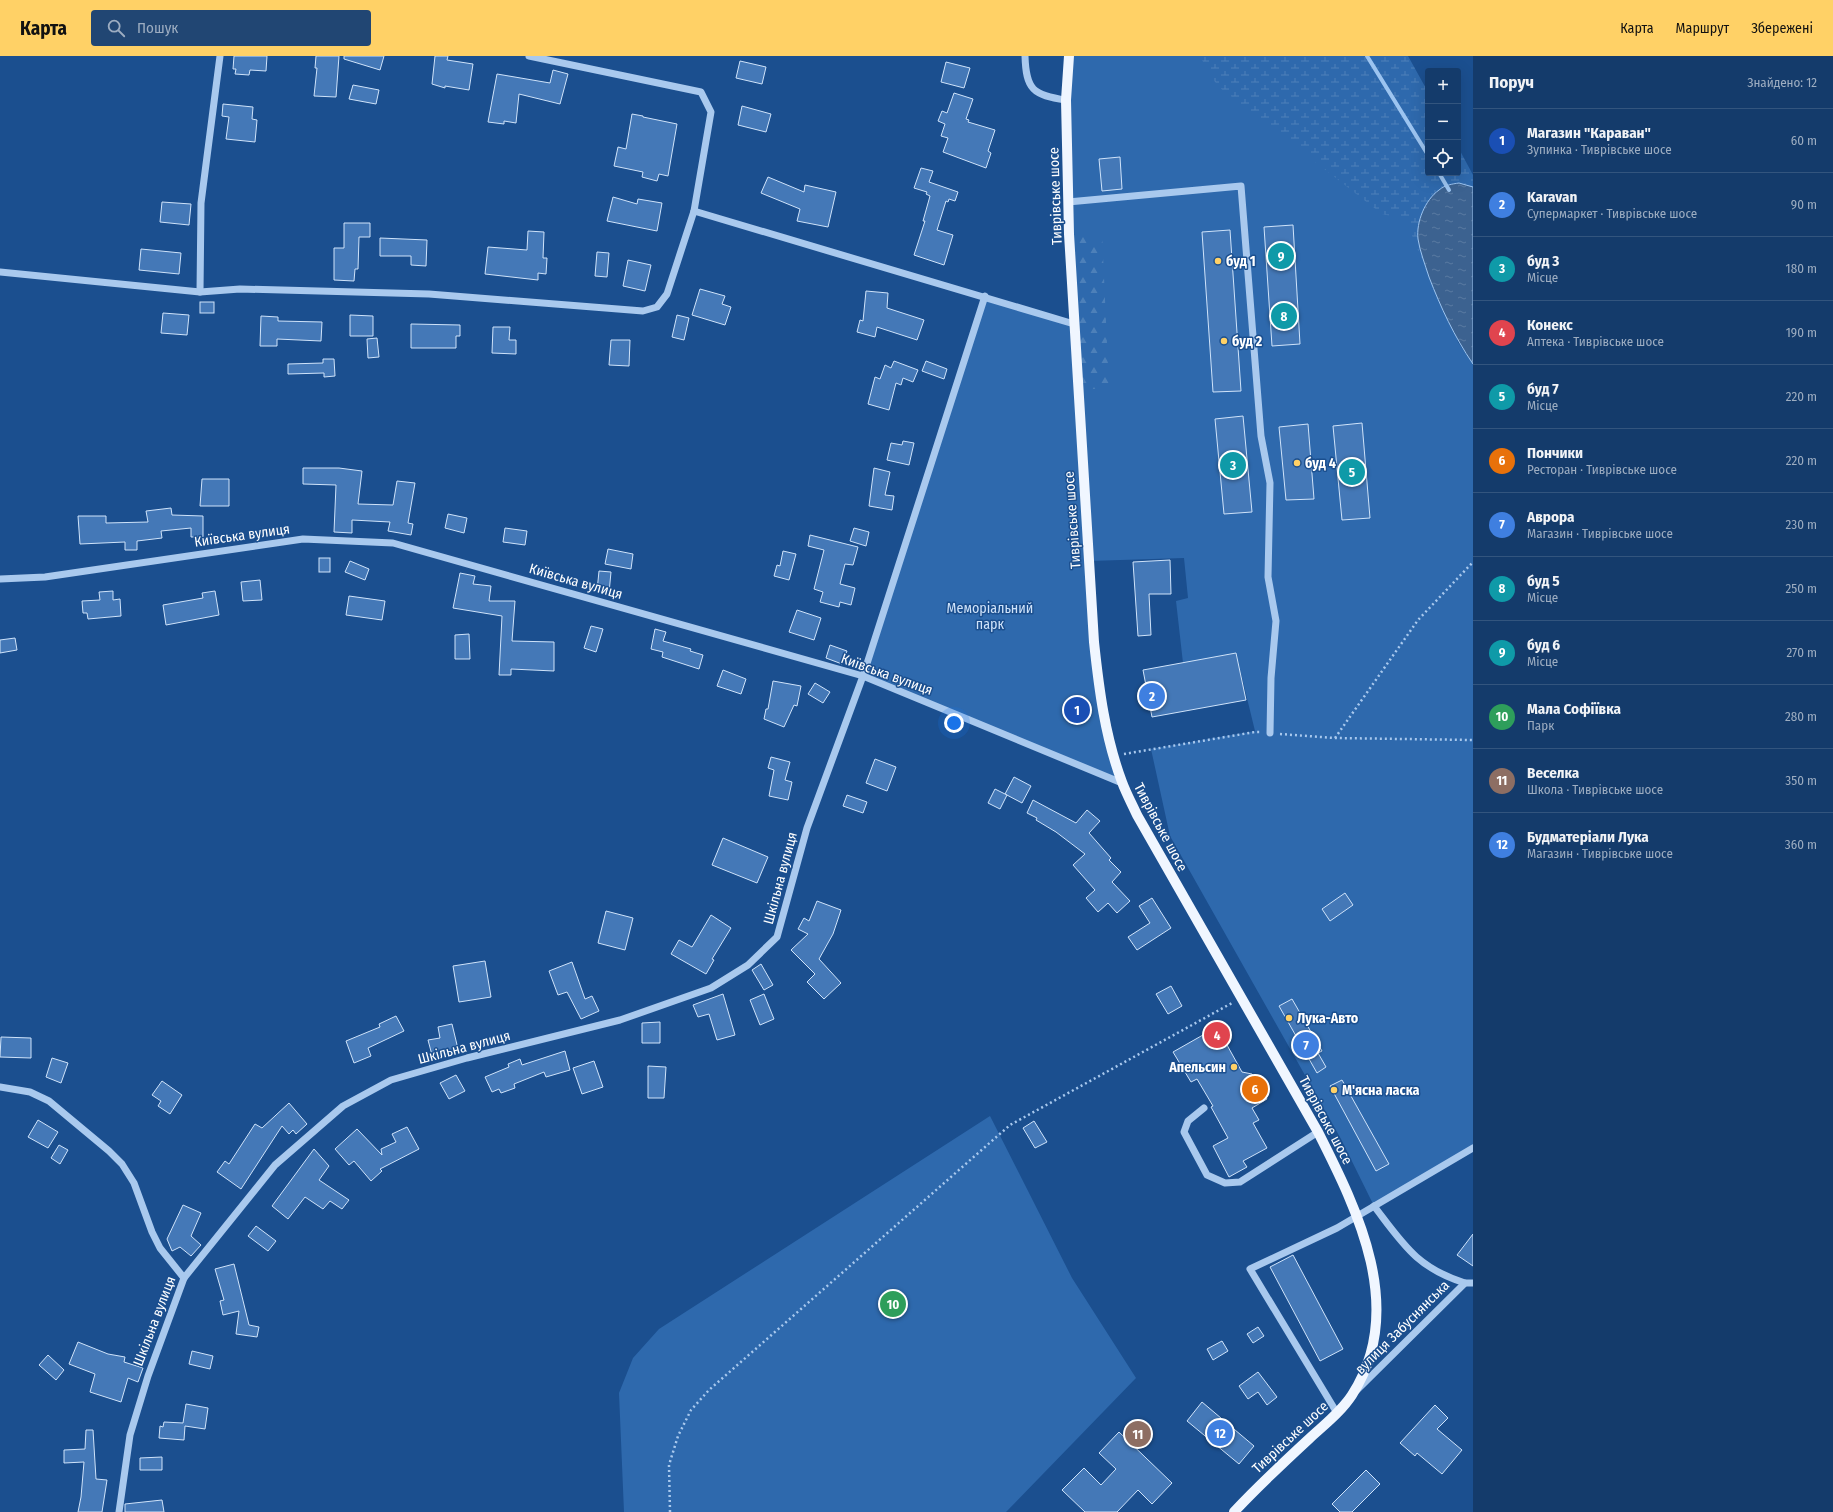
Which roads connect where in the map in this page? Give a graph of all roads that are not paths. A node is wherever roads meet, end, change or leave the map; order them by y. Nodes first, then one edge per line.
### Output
1 (220, 56) edge
2 (528, 56) edge
3 (1025, 56) edge
4 (1069, 56) edge
5 (1066, 100) junction
6 (1068, 202) junction
7 (694, 211) junction
8 (0, 272) edge
9 (200, 292) junction
10 (985, 296) junction
11 (1074, 324) junction
12 (0, 579) edge
13 (863, 676) junction
14 (1270, 733) road end
15 (1122, 783) junction
16 (0, 1087) edge
17 (1204, 1108) dead end
18 (1318, 1132) junction
19 (1473, 1148) edge
20 (1374, 1206) junction
21 (1357, 1215) junction
22 (184, 1278) junction
23 (1465, 1283) junction
24 (1473, 1283) edge
25 (1352, 1395) junction
26 (1337, 1413) junction
27 (119, 1512) edge
28 (1234, 1512) edge

1 - 9 street
2 - 7 street
3 - 5 street
4 - 5 main road, Тиврівське шосе
5 - 6 main road, Тиврівське шосе
6 - 11 main road, Тиврівське шосе
6 - 14 street
7 - 9 street
7 - 10 street
8 - 9 street
10 - 11 street
10 - 13 street, Шкільна вулиця
11 - 15 main road, Тиврівське шосе
12 - 13 street, Київська вулиця
13 - 15 street, Київська вулиця
13 - 22 street, Шкільна вулиця
15 - 18 main road, Тиврівське шосе
16 - 22 street
17 - 18 street
18 - 21 main road, Тиврівське шосе
19 - 20 street
20 - 21 street
20 - 23 street
21 - 25 main road, Тиврівське шосе
21 - 26 street
22 - 27 street, Шкільна вулиця
23 - 24 street, вулиця Забуснянська
23 - 25 street, вулиця Забуснянська
25 - 26 main road, Тиврівське шосе
26 - 28 main road, Тиврівське шосе

